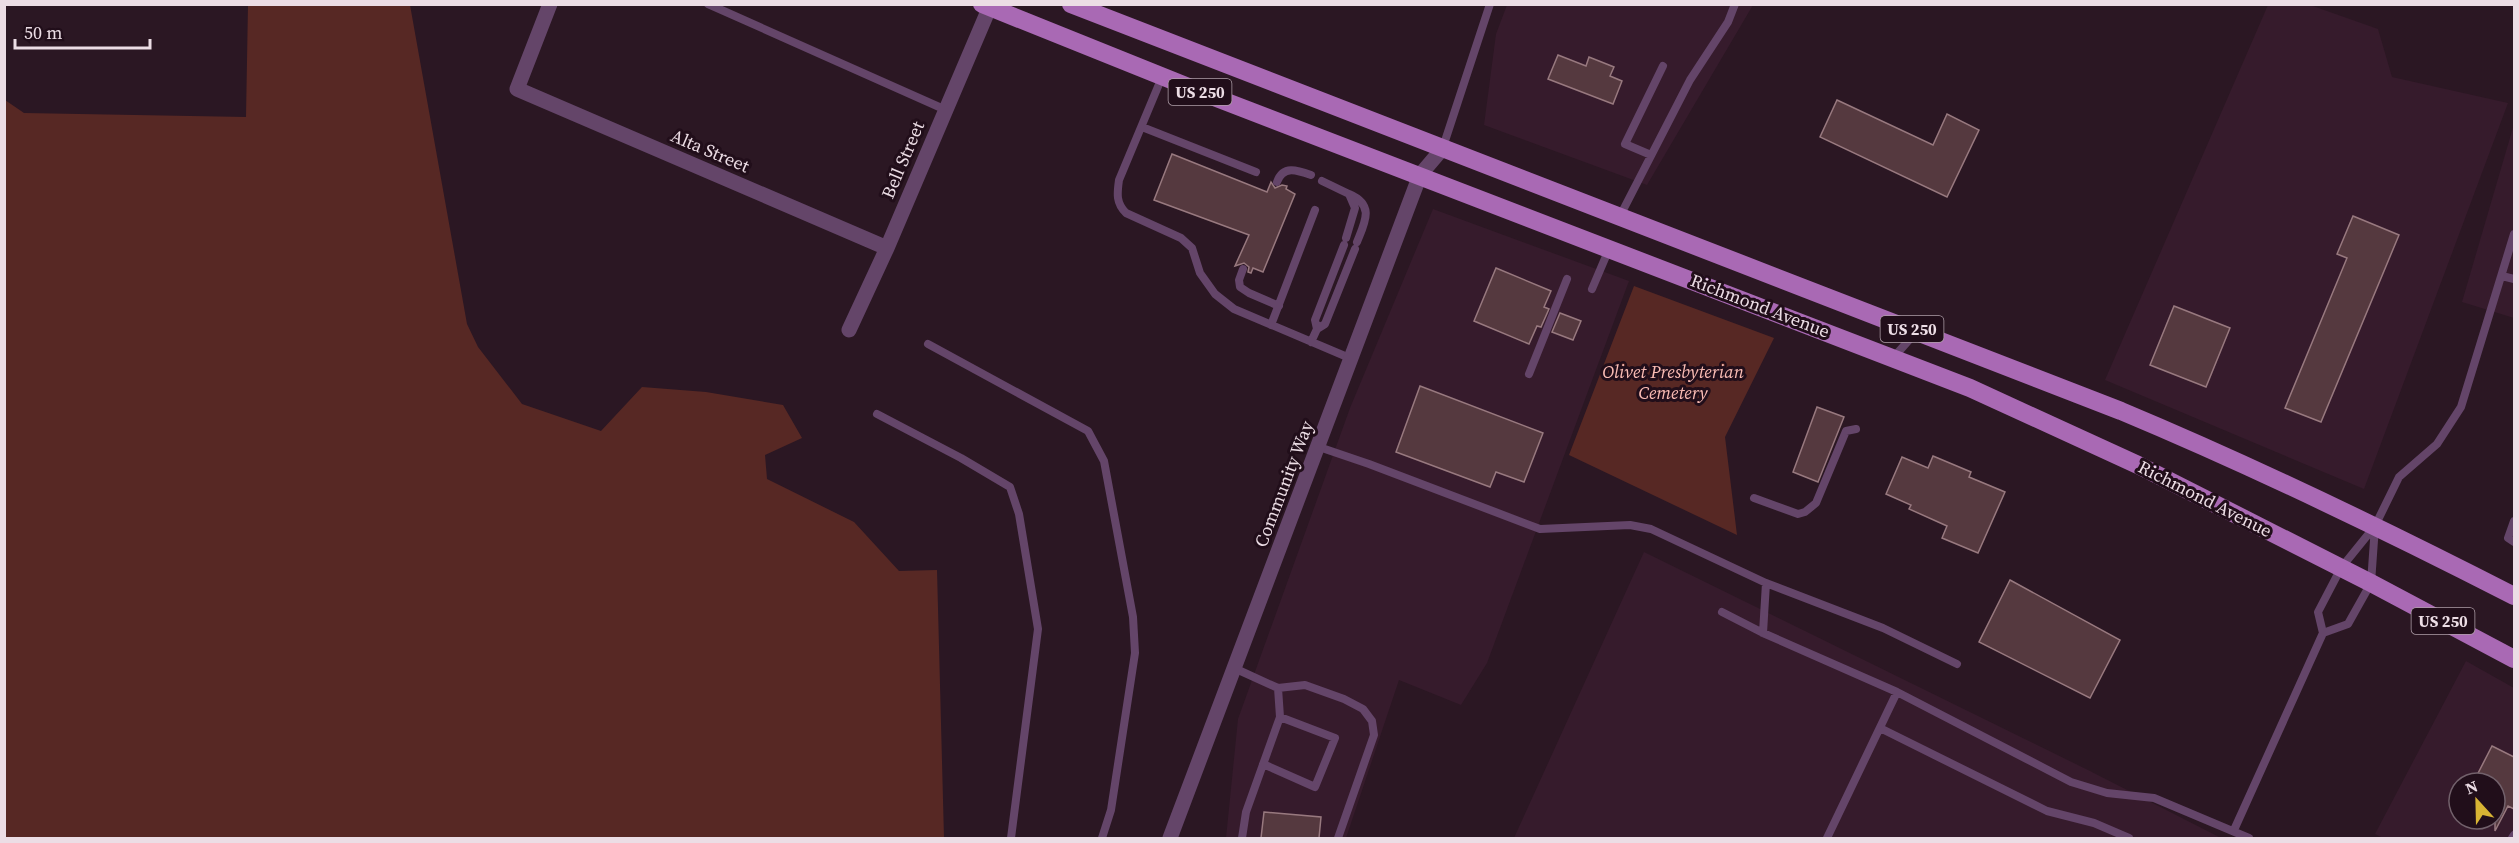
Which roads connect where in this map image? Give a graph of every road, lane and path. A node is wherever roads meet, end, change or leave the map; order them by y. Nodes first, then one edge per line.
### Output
1 (550, 4) edge
2 (708, 4) edge
3 (1071, 4) edge
4 (1490, 4) edge
5 (1735, 4) edge
6 (988, 6) edge
7 (1663, 66) dead end
8 (1162, 76) junction
9 (946, 110) junction
10 (1142, 128) junction
11 (1443, 148) junction
12 (1652, 155) junction
13 (1256, 172) dead end
14 (1311, 175) dead end
15 (1420, 175) junction
16 (1322, 181) dead end
17 (1277, 182) dead end
18 (1349, 194) junction
19 (1315, 210) dead end
20 (1620, 216) junction
21 (2514, 234) edge
22 (887, 248) junction
23 (1609, 248) junction
24 (1243, 269) dead end
25 (2502, 276) junction
26 (1567, 279) dead end
27 (2514, 279) edge
28 (1592, 289) dead end
29 (1279, 306) junction
30 (1271, 325) junction
31 (1317, 329) junction
32 (849, 330) dead end
33 (1917, 331) junction
34 (1311, 342) junction
35 (928, 344) dead end
36 (1894, 357) junction
37 (1352, 359) junction
38 (1529, 374) dead end
39 (877, 414) dead end
40 (1856, 429) dead end
41 (1319, 447) junction
42 (1754, 498) dead end
43 (2514, 521) edge
44 (2375, 526) junction
45 (2514, 542) edge
46 (2341, 568) junction
47 (1766, 583) junction
48 (2371, 583) junction
49 (2514, 596) edge
50 (1722, 612) dead end
51 (1763, 633) junction
52 (2323, 633) junction
53 (2514, 659) edge
54 (1957, 664) dead end
55 (1234, 668) junction
56 (1278, 688) junction
57 (1898, 692) junction
58 (1280, 717) junction
59 (1880, 728) junction
60 (1263, 764) junction
61 (2234, 830) junction
62 (1011, 838) edge
63 (1102, 838) edge
64 (1170, 838) edge
65 (1242, 838) edge
66 (1338, 838) edge
67 (1827, 838) edge
68 (2129, 838) edge
69 (2249, 838) edge

1 - 22 street, Alta Street
2 - 9 lane
3 - 11 main road, Richmond Avenue / US 250
4 - 11 lane
5 - 12 lane
6 - 8 main road, Richmond Avenue / US 250
6 - 9 street, Bell Street
7 - 12 lane
8 - 10 lane
8 - 15 main road, Richmond Avenue / US 250
9 - 22 street, Bell Street
10 - 13 lane
10 - 30 lane
11 - 15 street, Community Way
11 - 20 main road, Richmond Avenue / US 250
12 - 20 lane
14 - 17 lane
15 - 23 main road, Richmond Avenue / US 250
15 - 37 street, Community Way
16 - 18 lane
18 - 31 lane
18 - 31 lane
19 - 29 lane
20 - 33 main road, Richmond Avenue / US 250
21 - 25 lane
22 - 32 street, Bell Street
23 - 28 lane
23 - 36 main road, Richmond Avenue / US 250
24 - 29 lane
25 - 27 lane
25 - 44 lane
26 - 38 lane
29 - 30 lane
30 - 34 lane
31 - 34 lane
33 - 36 lane
33 - 44 main road, Richmond Avenue / US 250
34 - 37 lane
35 - 63 lane
36 - 46 main road, Richmond Avenue / US 250
37 - 41 street, Community Way
39 - 62 lane
40 - 42 lane
41 - 47 lane
41 - 55 street, Community Way
43 - 45 lane
44 - 46 lane
44 - 48 lane
44 - 49 main road, Richmond Avenue / US 250
46 - 48 main road, Richmond Avenue / US 250
46 - 52 lane
47 - 51 lane
47 - 54 lane
48 - 52 lane
48 - 53 main road, Richmond Avenue / US 250
50 - 51 lane
51 - 57 lane
52 - 61 lane
55 - 56 lane
55 - 64 street, Community Way
56 - 58 lane
56 - 66 lane
57 - 59 lane
57 - 61 lane
58 - 60 lane
58 - 60 lane
59 - 67 lane
59 - 68 lane
60 - 65 lane
61 - 69 lane

